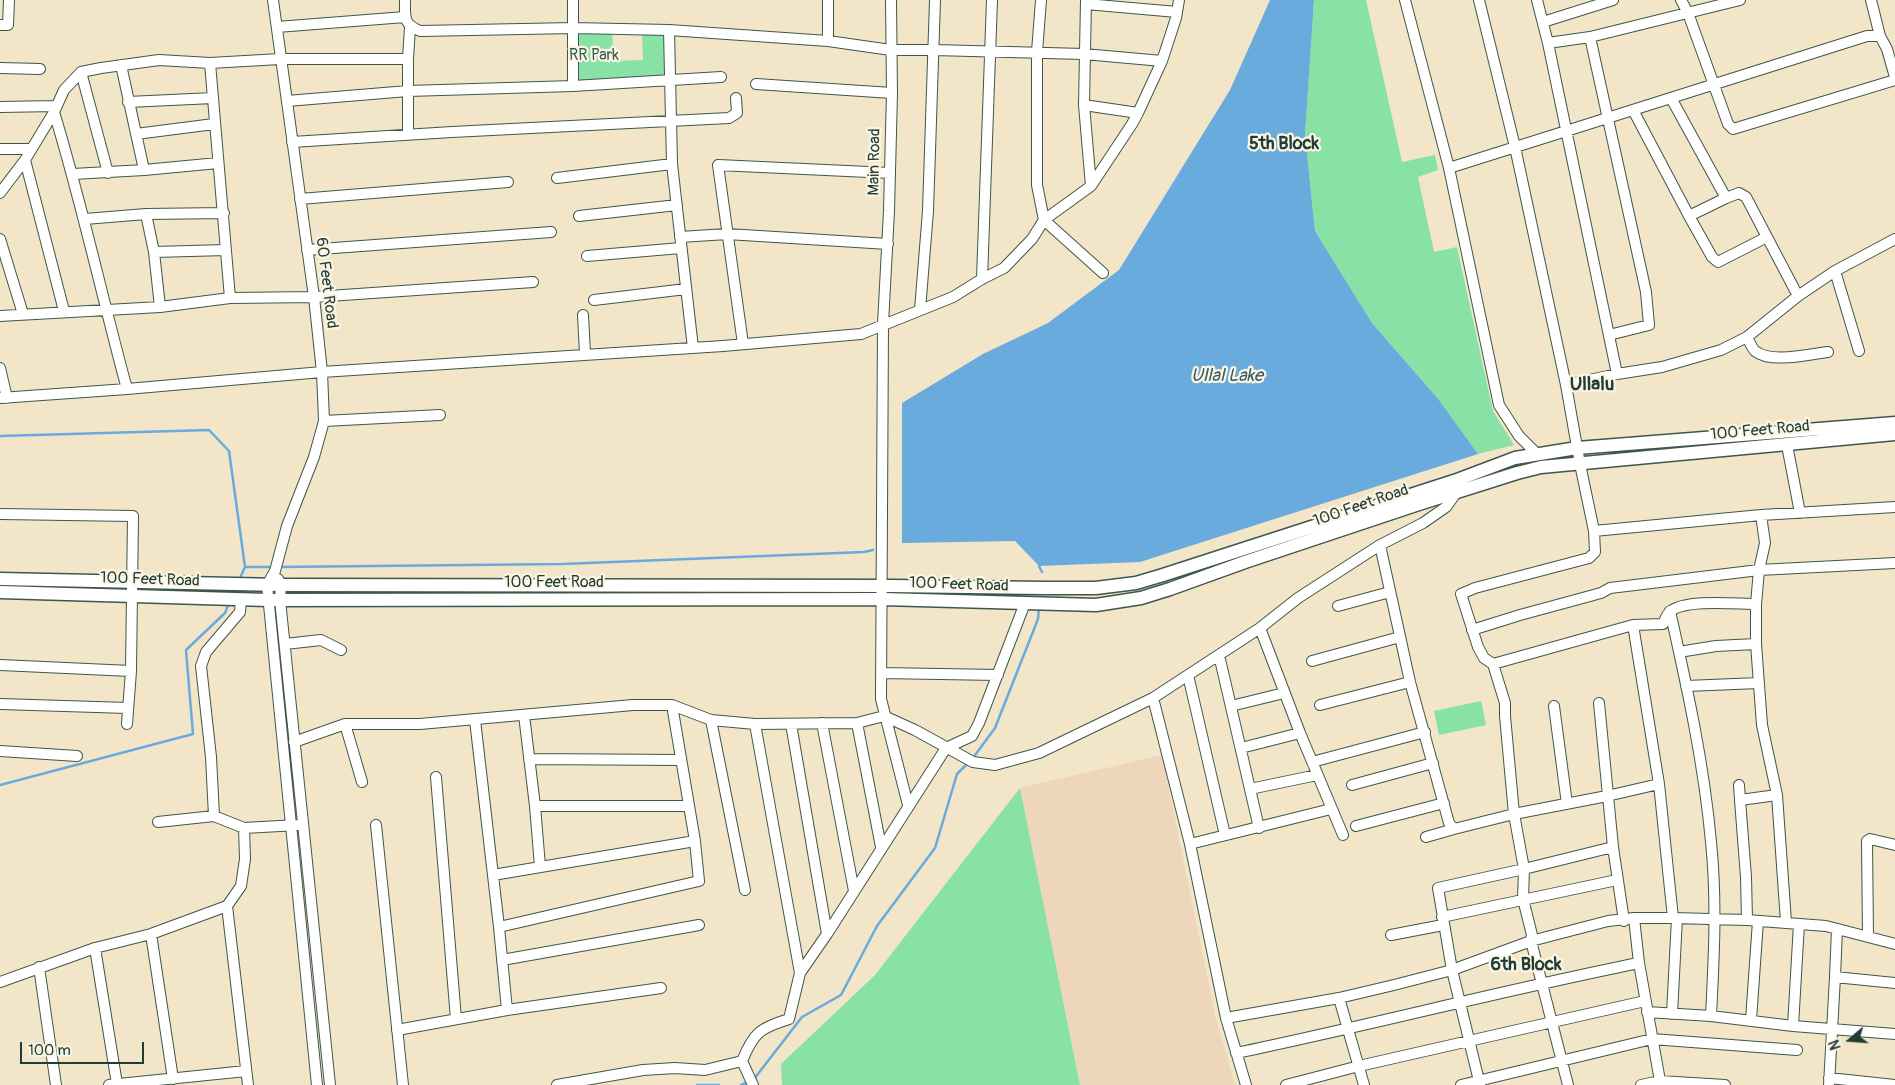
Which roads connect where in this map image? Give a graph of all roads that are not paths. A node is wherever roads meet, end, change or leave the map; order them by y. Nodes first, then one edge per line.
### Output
1 (9, 0) edge
2 (273, 0) edge
3 (405, 0) edge
4 (573, 0) edge
5 (828, 0) edge
6 (890, 0) edge
7 (935, 0) edge
8 (992, 0) edge
9 (1041, 0) edge
10 (1179, 0) edge
11 (1405, 0) edge
12 (1479, 0) edge
13 (1537, 0) edge
14 (1613, 0) edge
15 (1681, 0) edge
16 (1740, 0) edge
17 (1871, 0) edge
18 (1086, 2) edge
19 (1177, 12) junction
20 (1688, 13) junction
21 (405, 17) junction
22 (1543, 22) junction
23 (0, 25) edge
24 (410, 26) junction
25 (277, 27) junction
26 (573, 28) junction
27 (669, 30) junction
28 (1880, 36) junction
29 (1590, 37) junction
30 (828, 41) junction
31 (1548, 43) junction
32 (891, 50) junction
33 (934, 50) junction
34 (990, 51) junction
35 (1038, 52) junction
36 (1084, 54) junction
37 (280, 59) junction
38 (408, 59) junction
39 (1162, 61) junction
40 (210, 63) junction
41 (121, 65) junction
42 (0, 68) edge
43 (40, 69) dead end
44 (81, 72) junction
45 (722, 77) dead end
46 (1895, 78) edge
47 (670, 81) junction
48 (756, 84) dead end
49 (1714, 84) junction
50 (573, 86) junction
51 (408, 91) junction
52 (892, 93) junction
53 (213, 98) junction
54 (736, 98) dead end
55 (1671, 98) junction
56 (128, 102) junction
57 (287, 102) junction
58 (1084, 105) junction
59 (0, 107) edge
60 (56, 109) junction
61 (1633, 110) junction
62 (1138, 113) junction
63 (1608, 118) junction
64 (670, 122) junction
65 (214, 124) junction
66 (1566, 131) junction
67 (136, 134) junction
68 (408, 134) junction
69 (292, 142) junction
70 (1515, 147) junction
71 (0, 149) edge
72 (30, 149) junction
73 (25, 160) junction
74 (218, 163) junction
75 (672, 164) junction
76 (1449, 168) junction
77 (144, 170) junction
78 (108, 173) junction
79 (890, 173) junction
80 (73, 174) junction
81 (557, 178) dead end
82 (508, 182) dead end
83 (1091, 186) junction
84 (1, 190) edge
85 (1726, 198) junction
86 (300, 199) junction
87 (677, 205) junction
88 (224, 213) junction
89 (146, 214) junction
90 (579, 216) dead end
91 (1689, 216) junction
92 (85, 219) junction
93 (1044, 220) junction
94 (552, 232) dead end
95 (728, 234) junction
96 (680, 237) junction
97 (1767, 237) junction
98 (0, 238) edge
99 (1895, 239) edge
100 (888, 244) junction
101 (681, 248) junction
102 (226, 250) junction
103 (307, 250) junction
104 (154, 252) junction
105 (588, 256) dead end
106 (1835, 271) junction
107 (1103, 273) dead end
108 (982, 279) junction
109 (533, 282) dead end
110 (686, 289) junction
111 (1798, 296) junction
112 (314, 297) junction
113 (230, 298) junction
114 (594, 300) dead end
115 (160, 307) junction
116 (106, 310) junction
117 (920, 310) junction
118 (64, 311) junction
119 (23, 314) junction
120 (583, 315) dead end
121 (0, 316) edge
122 (883, 324) junction
123 (1609, 336) junction
124 (1747, 337) junction
125 (743, 344) junction
126 (693, 348) junction
127 (1859, 351) dead end
128 (1828, 352) dead end
129 (585, 354) junction
130 (0, 368) edge
131 (322, 372) junction
132 (1617, 374) junction
133 (1566, 385) junction
134 (127, 390) junction
135 (4, 398) edge
136 (440, 415) dead end
137 (324, 421) junction
138 (1895, 423) edge
139 (1895, 434) edge
140 (1787, 445) junction
141 (1577, 448) junction
142 (1537, 454) junction
143 (1580, 464) junction
144 (1455, 487) junction
145 (1895, 508) edge
146 (1800, 513) junction
147 (0, 514) edge
148 (1761, 515) junction
149 (1594, 531) junction
150 (1380, 545) junction
151 (1895, 563) edge
152 (276, 568) junction
153 (1759, 570) junction
154 (0, 579) edge
155 (267, 585) junction
156 (281, 585) junction
157 (883, 586) junction
158 (131, 588) junction
159 (0, 592) edge
160 (1390, 592) junction
161 (234, 599) junction
162 (883, 599) junction
163 (274, 600) junction
164 (1035, 603) junction
165 (1756, 604) junction
166 (1338, 606) dead end
167 (1670, 611) junction
168 (1633, 625) junction
169 (1260, 628) junction
170 (1472, 630) junction
171 (1400, 638) junction
172 (284, 644) junction
173 (1756, 644) junction
174 (341, 650) dead end
175 (1679, 652) junction
176 (1219, 655) junction
177 (1312, 661) dead end
178 (1493, 664) junction
179 (0, 666) edge
180 (130, 671) junction
181 (881, 673) junction
182 (998, 675) junction
183 (1188, 675) junction
184 (1410, 682) junction
185 (1758, 683) junction
186 (1686, 686) junction
187 (1284, 693) junction
188 (1153, 698) junction
189 (1599, 703) dead end
190 (0, 704) edge
191 (672, 705) junction
192 (1320, 705) dead end
193 (1231, 706) junction
194 (1554, 706) dead end
195 (128, 708) junction
196 (524, 715) junction
197 (884, 716) junction
198 (475, 720) junction
199 (711, 720) junction
200 (822, 723) junction
201 (857, 723) junction
202 (127, 724) dead end
203 (345, 724) junction
204 (755, 724) junction
205 (791, 724) junction
206 (1300, 732) junction
207 (1425, 732) junction
208 (294, 742) junction
209 (946, 748) junction
210 (1240, 748) junction
211 (0, 751) edge
212 (77, 756) dead end
213 (529, 759) junction
214 (681, 760) junction
215 (1312, 762) junction
216 (1433, 763) junction
217 (1317, 775) junction
218 (436, 777) dead end
219 (362, 782) dead end
220 (1659, 784) junction
221 (1352, 785) dead end
222 (1739, 785) dead end
223 (1250, 789) junction
224 (1777, 795) junction
225 (1607, 796) junction
226 (1740, 800) junction
227 (1444, 803) junction
228 (1567, 804) junction
229 (908, 805) junction
230 (535, 806) junction
231 (688, 806) junction
232 (1331, 810) junction
233 (1514, 814) junction
234 (214, 816) junction
235 (158, 822) dead end
236 (303, 824) junction
237 (291, 825) junction
238 (376, 825) dead end
239 (1356, 826) dead end
240 (244, 828) junction
241 (1259, 828) junction
242 (1454, 829) junction
243 (1225, 835) junction
244 (1343, 835) dead end
245 (1426, 837) dead end
246 (695, 841) junction
247 (1190, 844) junction
248 (1895, 845) edge
249 (881, 847) junction
250 (1613, 847) junction
251 (540, 866) junction
252 (1524, 869) junction
253 (493, 875) junction
254 (1617, 880) junction
255 (745, 890) dead end
256 (854, 891) junction
257 (1523, 899) junction
258 (227, 906) junction
259 (1675, 918) junction
260 (1716, 919) junction
261 (1629, 920) junction
262 (1747, 920) junction
263 (1758, 921) junction
264 (1443, 922) junction
265 (1786, 922) junction
266 (1799, 924) junction
267 (699, 925) dead end
268 (499, 926) junction
269 (1837, 929) junction
270 (152, 934) junction
271 (827, 934) junction
272 (1391, 935) dead end
273 (1868, 937) junction
274 (1531, 941) junction
275 (1895, 944) edge
276 (95, 948) junction
277 (502, 960) junction
278 (1638, 963) junction
279 (39, 967) junction
280 (1452, 970) junction
281 (800, 973) junction
282 (1835, 977) junction
283 (0, 982) edge
284 (1542, 983) junction
285 (1895, 983) edge
286 (662, 988) dead end
287 (1340, 998) junction
288 (1645, 1001) junction
289 (1460, 1002) junction
290 (507, 1010) junction
291 (1647, 1012) junction
292 (1672, 1014) junction
293 (1711, 1016) junction
294 (1226, 1018) junction
295 (456, 1019) junction
296 (1751, 1020) junction
297 (1552, 1021) junction
298 (1793, 1026) junction
299 (1832, 1028) junction
300 (1348, 1029) junction
301 (397, 1030) junction
302 (1895, 1034) edge
303 (1652, 1039) junction
304 (1469, 1041) junction
305 (1797, 1050) dead end
306 (1236, 1052) junction
307 (1563, 1059) junction
308 (742, 1061) junction
309 (1359, 1066) junction
310 (246, 1071) junction
311 (173, 1079) junction
312 (1660, 1081) junction
313 (589, 1082) edge
314 (752, 1082) edge
315 (1829, 1082) edge
316 (1480, 1083) edge
317 (56, 1085) edge
318 (113, 1085) edge
319 (248, 1085) edge
320 (317, 1085) edge
321 (330, 1085) edge
322 (403, 1085) edge
323 (557, 1085) edge
324 (1246, 1085) edge
325 (1286, 1085) edge
326 (1364, 1085) edge
327 (1461, 1085) edge
328 (1568, 1085) edge
329 (1641, 1085) edge
330 (1725, 1085) edge
331 (1895, 1085) edge

1 - 23 street
2 - 25 street, 60 Feet Road
3 - 21 street
4 - 26 street
5 - 30 street
6 - 32 street, Main Road
7 - 33 street
8 - 34 street
9 - 35 street
10 - 19 street
11 - 76 street
12 - 70 street
13 - 22 street
14 - 22 street
15 - 20 street
16 - 20 street
17 - 28 street
18 - 19 street
18 - 36 street
19 - 39 street
20 - 29 street
20 - 49 street
21 - 24 street
21 - 25 street
22 - 31 street
24 - 26 street
24 - 38 street
25 - 37 street, 60 Feet Road
26 - 27 street
26 - 50 street
27 - 30 street
27 - 47 street
28 - 46 street
28 - 49 street
29 - 31 street
29 - 63 street
30 - 32 street
31 - 66 street
32 - 33 street
32 - 52 street, Main Road
33 - 34 street
33 - 117 street
34 - 35 street
34 - 108 street
35 - 36 street
35 - 93 street
36 - 39 street
36 - 58 street
37 - 38 street
37 - 40 street
37 - 57 street, 60 Feet Road
38 - 51 street
39 - 62 street
40 - 41 street
40 - 53 street
41 - 44 street
41 - 56 street
42 - 43 street
44 - 60 street
44 - 78 street
45 - 47 street
46 - 49 street
47 - 50 street
47 - 64 street
48 - 52 street
49 - 55 street
50 - 51 street
51 - 57 street
51 - 68 street
52 - 79 street, Main Road
53 - 56 street
53 - 65 street
54 - 64 street
55 - 61 street
55 - 85 street
56 - 67 street
57 - 69 street, 60 Feet Road
58 - 62 street
58 - 83 street
59 - 60 street
60 - 72 street
60 - 80 street
61 - 63 street
61 - 91 street
62 - 83 street
63 - 66 street
63 - 123 street
64 - 68 street
64 - 75 street
65 - 67 street
65 - 74 street
66 - 70 street
66 - 123 street
67 - 77 street
68 - 69 street
69 - 86 street, 60 Feet Road
70 - 76 street
70 - 133 street
71 - 72 street
72 - 73 street
73 - 84 street
73 - 118 street
74 - 77 street
74 - 88 street
75 - 81 street
75 - 87 street
76 - 142 street
77 - 78 street
78 - 80 street
79 - 95 street
79 - 100 street, Main Road
80 - 92 street
82 - 86 street
83 - 93 street
85 - 91 street
85 - 97 street
86 - 103 street, 60 Feet Road
87 - 90 street
87 - 96 street
88 - 89 street
88 - 102 street
89 - 92 street
89 - 104 street
91 - 97 street
92 - 116 street
93 - 107 street
93 - 108 street
94 - 103 street
95 - 96 street
95 - 100 street
95 - 125 street
96 - 101 street
97 - 111 street
98 - 119 street
99 - 106 street
100 - 122 street, Main Road
101 - 105 street
101 - 110 street
102 - 104 street
102 - 113 street
103 - 112 street, 60 Feet Road
104 - 115 street
106 - 111 street
106 - 127 street
108 - 117 street
109 - 112 street
110 - 114 street
110 - 126 street
111 - 124 street
112 - 113 street
112 - 131 street, 60 Feet Road
113 - 115 street
115 - 116 street
116 - 118 street
116 - 134 street
117 - 122 street
118 - 119 street
119 - 121 street
120 - 129 street
122 - 125 street
122 - 157 street, Main Road
123 - 132 street
124 - 128 street
124 - 132 street
125 - 126 street
126 - 129 street
129 - 131 street
130 - 135 street
131 - 134 street
131 - 137 street, 60 Feet Road
132 - 133 street
133 - 141 street
134 - 135 street
136 - 137 street
137 - 152 street, 60 Feet Road
138 - 141 main road, 100 Feet Road
139 - 140 main road, 100 Feet Road
140 - 143 main road, 100 Feet Road
140 - 146 street
141 - 142 main road, 100 Feet Road
141 - 143 street
142 - 144 main road, 100 Feet Road
143 - 144 main road, 100 Feet Road
143 - 149 street
144 - 150 street
144 - 157 main road, 100 Feet Road
144 - 164 main road, 100 Feet Road
145 - 146 street
146 - 148 street
147 - 158 street
148 - 149 street
148 - 153 street
149 - 170 street
150 - 160 street
150 - 169 street
151 - 153 street
152 - 155 street, 60 Feet Road
152 - 156 street
153 - 165 street
153 - 170 street
154 - 158 main road, 100 Feet Road
155 - 156 main road, 100 Feet Road
155 - 158 main road, 100 Feet Road
155 - 163 street
156 - 157 main road, 100 Feet Road
156 - 163 street
157 - 162 street, Main Road
158 - 159 main road, 100 Feet Road
158 - 161 main road, 100 Feet Road
158 - 180 street
160 - 166 street
160 - 171 street
161 - 163 main road, 100 Feet Road
161 - 234 street
162 - 163 main road, 100 Feet Road
162 - 164 main road, 100 Feet Road
162 - 181 street, Main Road
163 - 172 street
163 - 237 street
164 - 182 street
165 - 167 street
165 - 173 street
167 - 168 street
167 - 175 street
168 - 178 street
168 - 220 street
169 - 176 street
169 - 187 street
170 - 178 street
171 - 177 street
171 - 184 street
172 - 174 street
172 - 208 street
173 - 175 street
173 - 185 street
175 - 186 street
176 - 183 street
176 - 193 street
178 - 233 street
179 - 180 street
180 - 195 street
181 - 182 street
181 - 197 street, Main Road
182 - 209 street
183 - 188 street
183 - 243 street
184 - 192 street
184 - 207 street
185 - 186 street
185 - 224 street
186 - 260 street
187 - 193 street
187 - 206 street
188 - 209 street
188 - 247 street
189 - 225 street
190 - 195 street
191 - 196 street
191 - 199 street
191 - 214 street
193 - 210 street
194 - 228 street
195 - 202 street
196 - 198 street
196 - 213 street
197 - 201 street
197 - 209 street
197 - 229 street, Main Road
198 - 203 street
198 - 253 street
199 - 204 street
199 - 255 street
200 - 201 street
200 - 205 street
200 - 256 street
201 - 249 street
203 - 208 street
203 - 219 street
204 - 205 street
204 - 281 street
205 - 271 street
206 - 210 street
206 - 215 street
207 - 215 street
207 - 216 street
208 - 236 street
209 - 229 street
210 - 223 street
211 - 212 street
213 - 214 street
213 - 230 street
214 - 231 street
215 - 217 street
216 - 221 street
216 - 227 street
217 - 223 street
217 - 232 street
218 - 295 street
220 - 225 street
220 - 259 street
222 - 226 street
223 - 241 street
224 - 226 street
224 - 265 street
225 - 228 street
225 - 250 street
226 - 262 street
227 - 239 street
227 - 242 street
228 - 233 street
229 - 249 street
230 - 231 street
230 - 251 street
231 - 246 street
232 - 241 street
232 - 244 street
233 - 242 street
233 - 252 street
234 - 235 street
234 - 240 street
236 - 237 street
236 - 321 street
237 - 240 street
237 - 320 street
238 - 301 street
240 - 258 street
241 - 243 street
242 - 245 street
243 - 247 street
246 - 251 street
246 - 268 street
247 - 294 street
248 - 273 street
249 - 256 street
250 - 252 street
250 - 254 street
251 - 253 street
252 - 257 street
252 - 264 street
253 - 268 street
254 - 257 street
254 - 261 street
256 - 271 street
257 - 264 street
257 - 274 street
258 - 270 street
258 - 310 street
259 - 260 street
259 - 261 street
259 - 292 street
260 - 262 street
260 - 293 street
261 - 274 street
261 - 278 street
262 - 263 street
263 - 265 street
263 - 296 street
264 - 272 street
264 - 280 street
265 - 266 street
266 - 269 street
266 - 298 street
267 - 277 street
268 - 277 street
269 - 273 street
269 - 282 street
270 - 276 street
270 - 311 street
271 - 281 street
273 - 275 street
274 - 280 street
274 - 284 street
276 - 279 street
276 - 318 street
277 - 290 street
278 - 284 street
278 - 288 street
279 - 283 street
279 - 317 street
280 - 287 street
280 - 289 street
281 - 308 street
282 - 285 street
282 - 299 street
284 - 289 street
284 - 297 street
286 - 290 street
287 - 294 street
287 - 300 street
288 - 291 street
288 - 297 street
289 - 300 street
289 - 304 street
290 - 295 street
291 - 292 street
291 - 303 street
292 - 293 street
293 - 296 street
294 - 306 street
295 - 301 street
296 - 298 street
297 - 304 street
297 - 307 street
298 - 299 street
299 - 302 street
299 - 315 street
300 - 306 street
300 - 309 street
301 - 322 street
303 - 305 street
303 - 307 street
303 - 312 street
304 - 309 street
304 - 316 street
306 - 324 street
307 - 316 street
307 - 328 street
308 - 313 street
308 - 314 street
309 - 325 street
309 - 326 street
310 - 311 street
310 - 319 street
311 - 318 street
312 - 329 street
312 - 330 street
313 - 323 street
315 - 331 street
316 - 327 street

